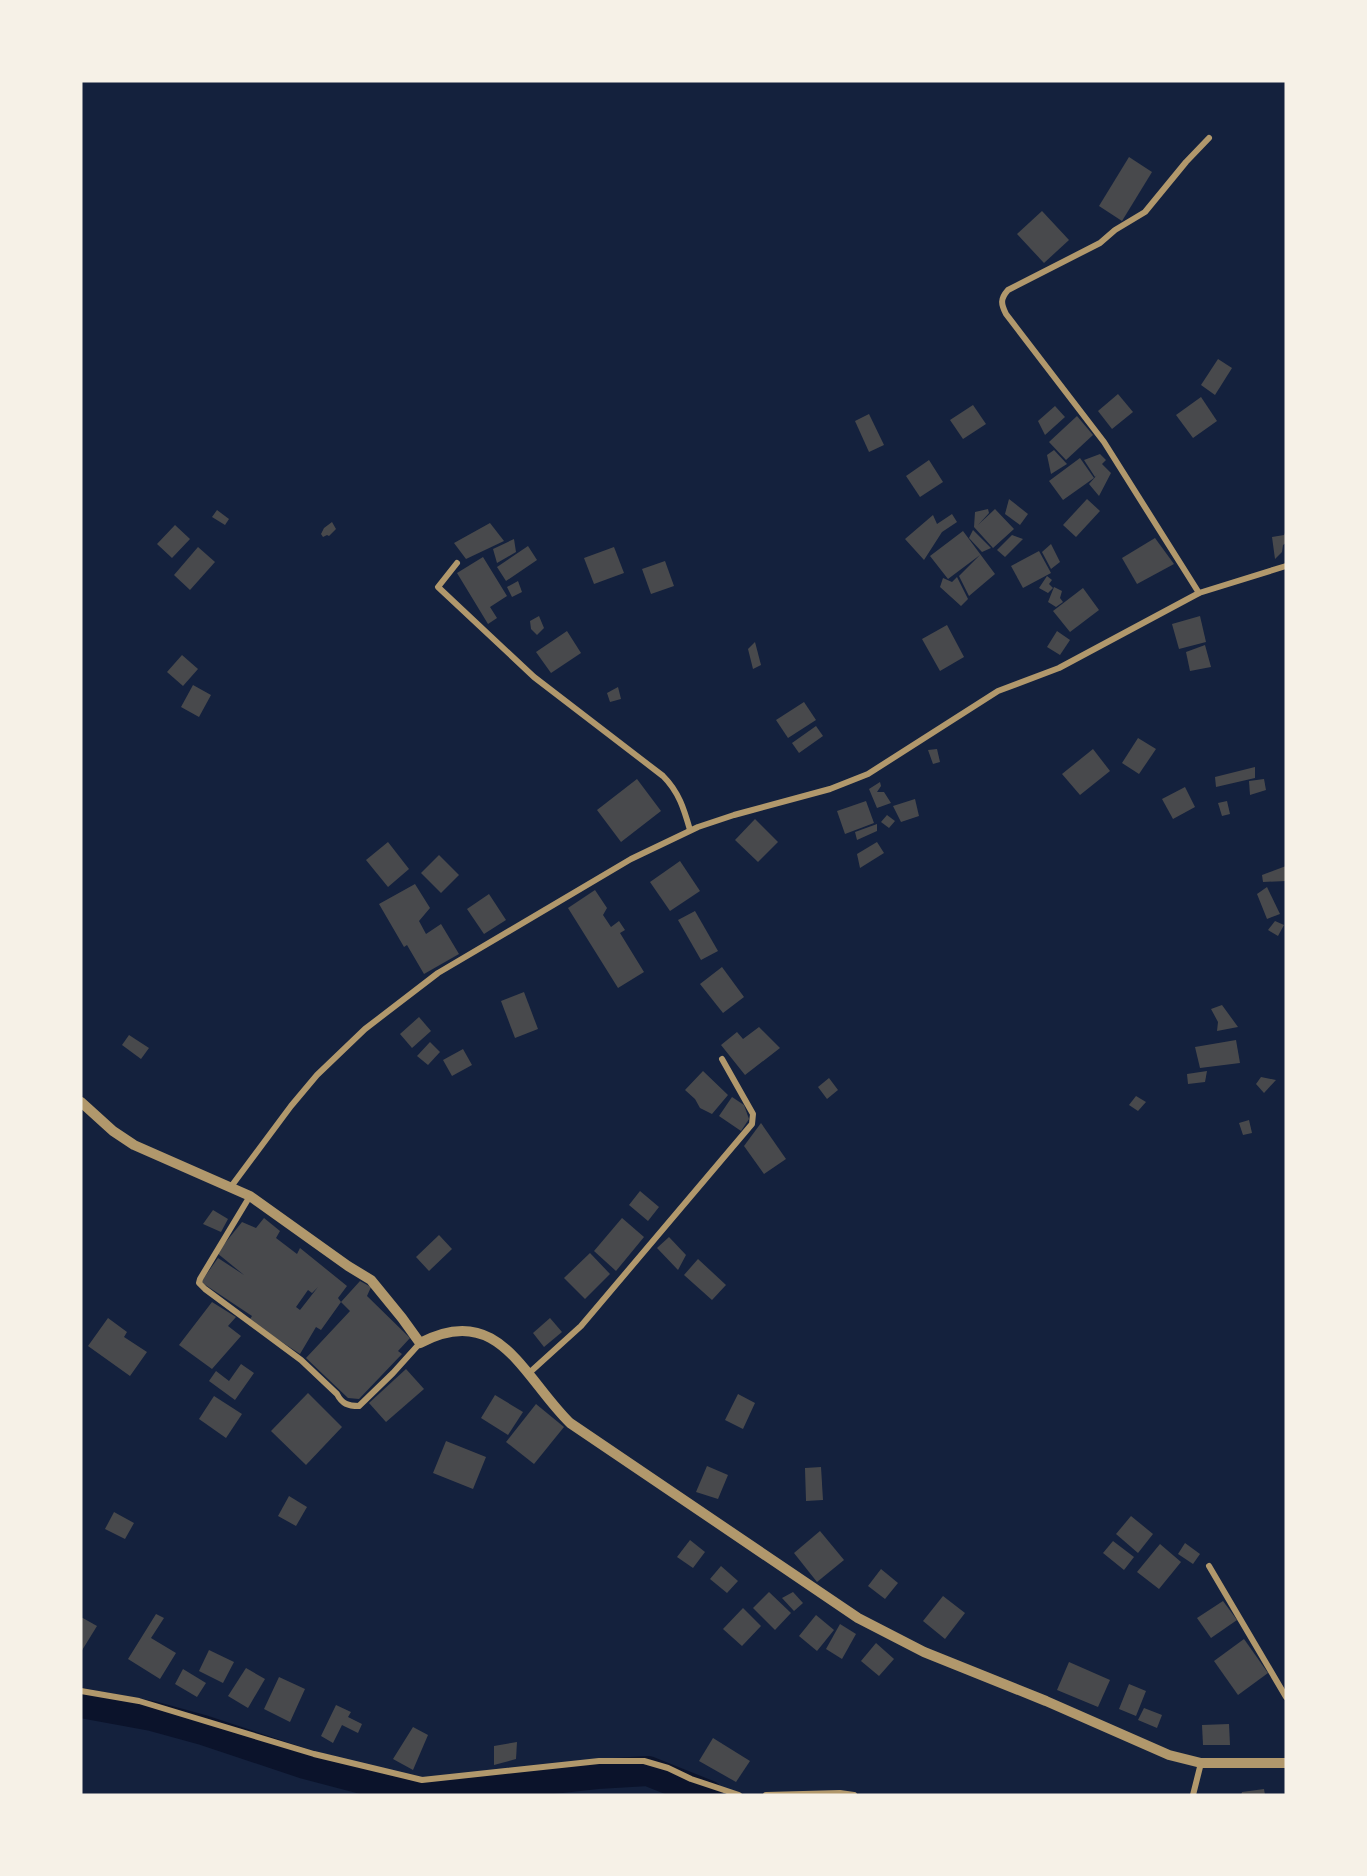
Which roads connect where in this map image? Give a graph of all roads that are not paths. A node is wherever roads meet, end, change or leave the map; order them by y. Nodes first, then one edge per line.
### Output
1 (1209, 138) dead end
2 (457, 563) dead end
3 (1286, 566) edge
4 (1199, 593) junction
5 (690, 830) junction
6 (722, 1059) dead end
7 (81, 1102) edge
8 (230, 1188) junction
9 (250, 1196) junction
10 (420, 1343) junction
11 (528, 1375) junction
12 (1209, 1566) dead end
13 (81, 1691) edge
14 (1286, 1697) edge
15 (1201, 1763) junction
16 (1286, 1763) edge
17 (739, 1795) edge
18 (766, 1795) edge
19 (854, 1795) edge
20 (1193, 1795) edge

1 - 4 street
2 - 5 street
3 - 4 street
4 - 5 street
5 - 8 street
6 - 11 street
7 - 8 street
8 - 9 street
9 - 10 street
9 - 10 street
10 - 11 street
11 - 15 street
12 - 14 street
13 - 17 street
15 - 16 street
15 - 20 street
18 - 19 street

